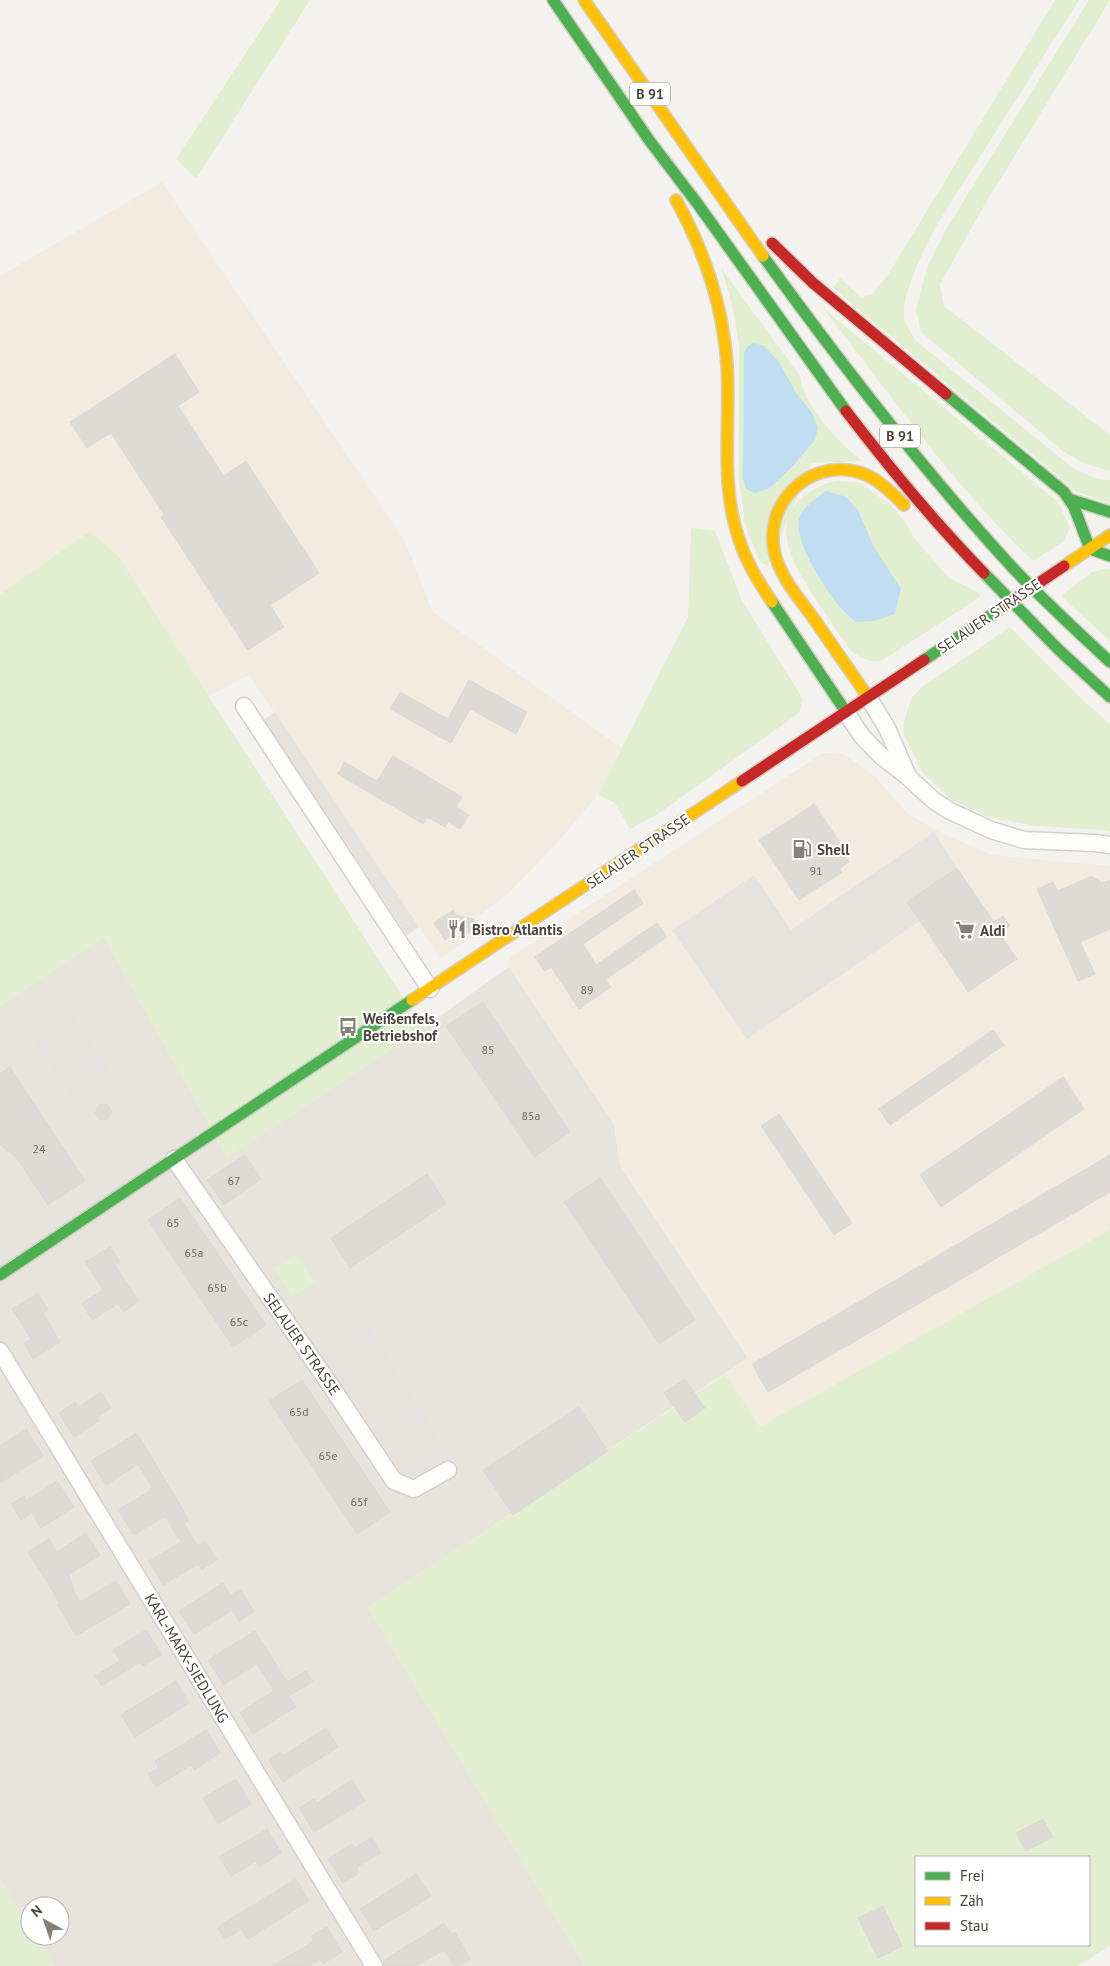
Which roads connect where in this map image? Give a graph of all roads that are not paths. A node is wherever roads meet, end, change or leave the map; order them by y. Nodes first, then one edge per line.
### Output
1 (553, 0) edge
2 (584, 0) edge
3 (649, 140) junction
4 (657, 167) dead end
5 (716, 188) junction
6 (671, 193) dead end
7 (746, 212) dead end
8 (762, 232) dead end
9 (1072, 500) junction
10 (1110, 512) edge
11 (914, 515) dead end
12 (926, 527) dead end
13 (1110, 535) edge
14 (956, 544) junction
15 (1090, 549) junction
16 (1110, 556) edge
17 (1110, 662) edge
18 (1110, 697) edge
19 (868, 698) junction
20 (244, 706) dead end
21 (846, 712) junction
22 (908, 776) junction
23 (1110, 845) edge
24 (430, 989) junction
25 (174, 1159) junction
26 (0, 1275) edge
27 (0, 1351) edge
28 (448, 1470) dead end
29 (374, 1966) edge

1 - 3 main road, B 91
2 - 5 main road, B 91
3 - 4 main road
3 - 14 main road, B 91
5 - 7 main road
5 - 17 main road, B 91
6 - 21 main road
8 - 9 main road
9 - 10 main road
9 - 15 main road
11 - 19 main road
12 - 14 main road
13 - 15 main road, SELAUER STRASSE
14 - 18 main road, B 91
15 - 16 main road
15 - 19 main road, SELAUER STRASSE, bridge
19 - 21 main road, SELAUER STRASSE
19 - 22 street
20 - 24 street
21 - 22 street
21 - 24 main road, SELAUER STRASSE
22 - 23 street
24 - 25 main road, SELAUER STRASSE
25 - 26 main road, SELAUER STRASSE
25 - 28 street, SELAUER STRASSE
27 - 29 street, KARL-MARX-SIEDLUNG

